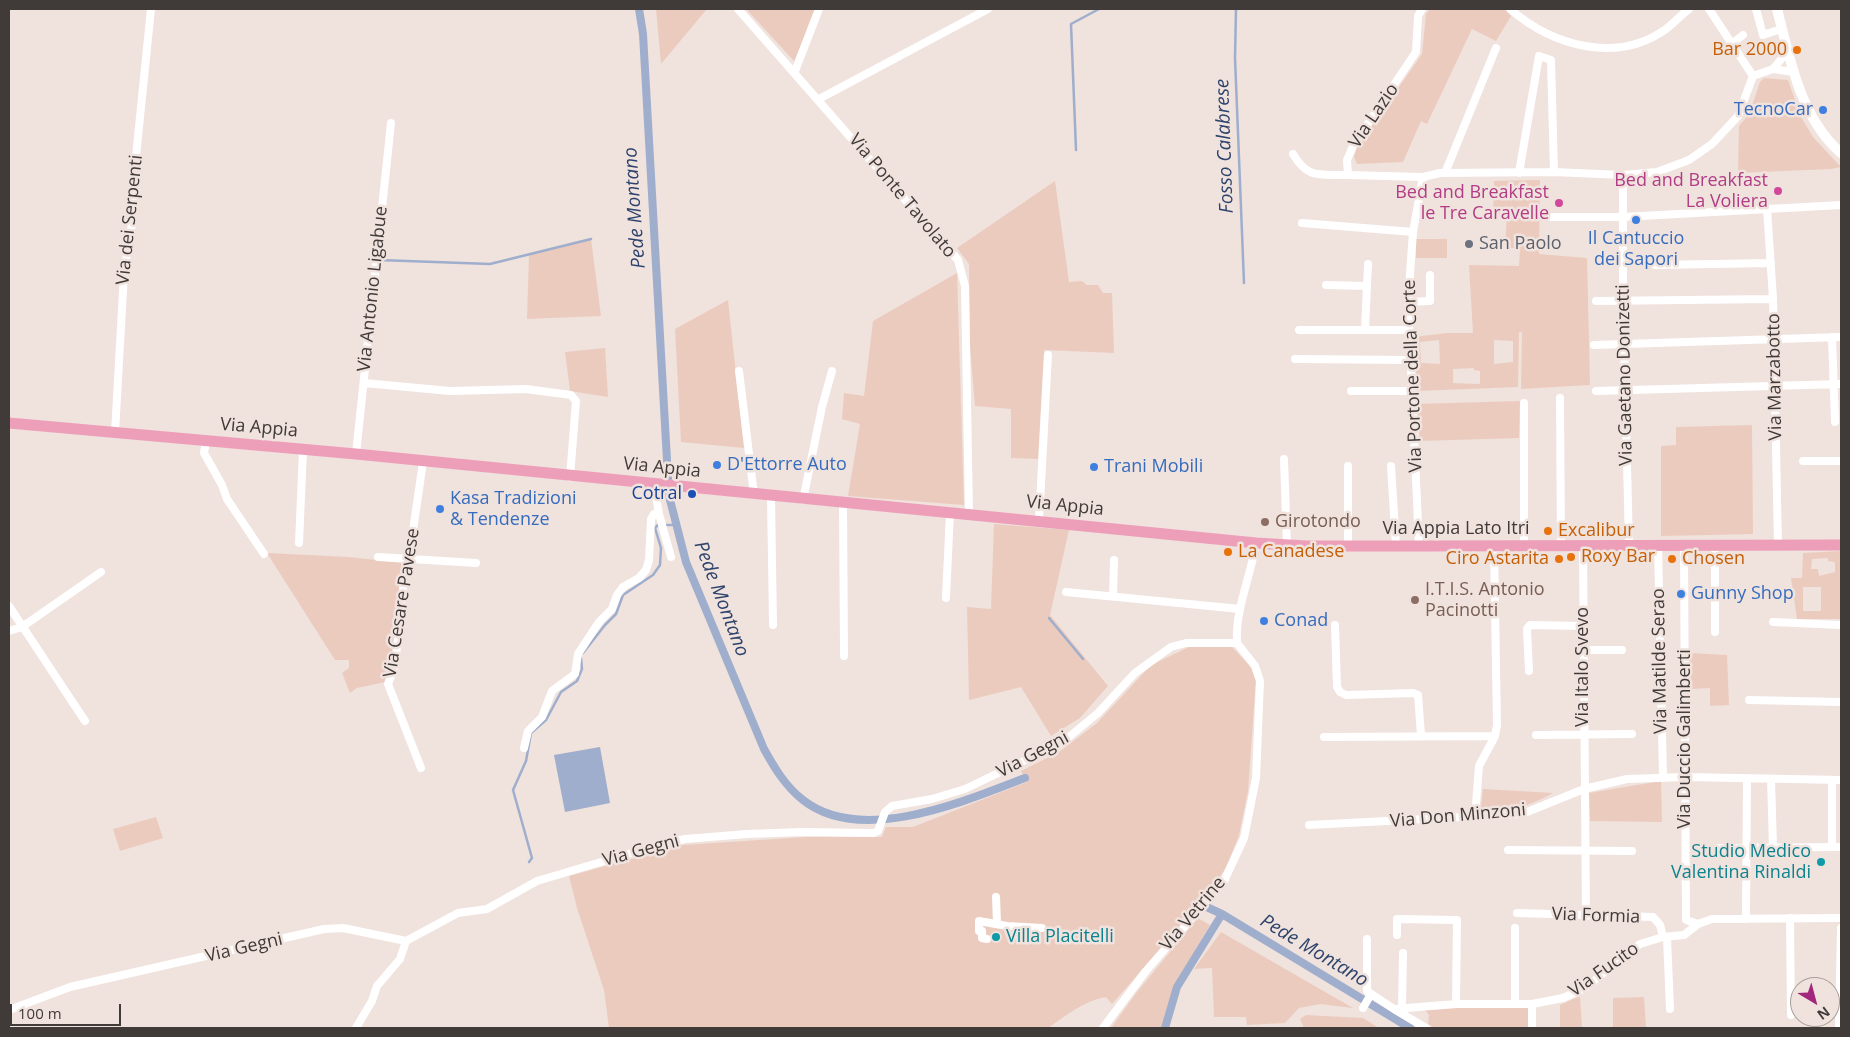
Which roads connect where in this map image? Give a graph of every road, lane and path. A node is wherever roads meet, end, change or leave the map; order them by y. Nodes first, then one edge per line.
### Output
1 (151, 9) edge
2 (738, 9) edge
3 (819, 9) edge
4 (988, 9) edge
5 (1422, 9) edge
6 (1510, 9) edge
7 (1688, 9) edge
8 (1710, 9) edge
9 (1756, 9) edge
10 (1777, 9) edge
11 (1775, 31) dead end
12 (1743, 35) dead end
13 (1733, 43) junction
14 (1496, 48) dead end
15 (1546, 49) dead end
16 (1788, 51) junction
17 (1545, 58) junction
18 (1773, 69) junction
19 (795, 71) junction
20 (1794, 72) junction
21 (1754, 76) junction
22 (819, 99) junction
23 (391, 123) dead end
24 (1840, 150) edge
25 (1293, 154) dead end
26 (1554, 172) junction
27 (1445, 173) junction
28 (1519, 173) junction
29 (1348, 174) junction
30 (1623, 175) junction
31 (1423, 177) junction
32 (1841, 205) edge
33 (1767, 208) junction
34 (1545, 217) dead end
35 (1624, 217) junction
36 (1302, 223) dead end
37 (1413, 232) junction
38 (1771, 263) junction
39 (1368, 264) dead end
40 (1655, 266) dead end
41 (1430, 275) dead end
42 (1326, 285) dead end
43 (1367, 286) junction
44 (1773, 299) junction
45 (1623, 300) junction
46 (1596, 301) dead end
47 (1408, 302) junction
48 (1300, 330) dead end
49 (1365, 330) junction
50 (1409, 330) junction
51 (1841, 337) edge
52 (1774, 338) junction
53 (1832, 338) junction
54 (1624, 344) junction
55 (1594, 345) dead end
56 (1048, 355) dead end
57 (1295, 359) dead end
58 (1411, 360) junction
59 (739, 370) dead end
60 (832, 371) dead end
61 (364, 382) junction
62 (1832, 384) junction
63 (1841, 384) edge
64 (1775, 386) junction
65 (1626, 390) junction
66 (1351, 391) dead end
67 (1412, 391) junction
68 (1596, 391) dead end
69 (1560, 398) dead end
70 (1524, 402) dead end
71 (1835, 422) dead end
72 (9, 423) edge
73 (115, 433) junction
74 (206, 441) junction
75 (303, 450) junction
76 (356, 454) junction
77 (1284, 459) dead end
78 (1803, 461) dead end
79 (1841, 461) edge
80 (423, 462) junction
81 (1348, 466) dead end
82 (1392, 466) dead end
83 (570, 477) junction
84 (655, 484) junction
85 (754, 495) junction
86 (771, 496) junction
87 (803, 500) junction
88 (843, 504) junction
89 (950, 512) junction
90 (659, 514) junction
91 (969, 514) junction
92 (1039, 521) junction
93 (299, 543) dead end
94 (1256, 543) junction
95 (1287, 545) junction
96 (1583, 545) junction
97 (1658, 545) junction
98 (1684, 545) junction
99 (1715, 545) junction
100 (1841, 545) edge
101 (1312, 546) joint
102 (1348, 546) junction
103 (1396, 546) junction
104 (1419, 546) junction
105 (1494, 546) junction
106 (1524, 546) junction
107 (1561, 546) junction
108 (1629, 546) junction
109 (1778, 546) junction
110 (264, 554) dead end
111 (378, 557) dead end
112 (671, 557) dead end
113 (410, 558) junction
114 (1114, 560) dead end
115 (476, 563) dead end
116 (101, 572) dead end
117 (1066, 592) dead end
118 (1113, 596) junction
119 (946, 598) dead end
120 (9, 606) edge
121 (1240, 609) junction
122 (1773, 622) dead end
123 (773, 625) dead end
124 (1335, 625) dead end
125 (1841, 625) edge
126 (1583, 626) junction
127 (22, 627) junction
128 (9, 631) edge
129 (1715, 632) dead end
130 (1237, 643) junction
131 (1584, 650) junction
132 (1622, 650) dead end
133 (844, 656) dead end
134 (1529, 672) dead end
135 (1749, 700) dead end
136 (1841, 702) edge
137 (85, 721) dead end
138 (1583, 734) junction
139 (1632, 734) dead end
140 (1421, 735) junction
141 (1536, 735) dead end
142 (1495, 736) junction
143 (1324, 737) dead end
144 (524, 748) dead end
145 (421, 768) dead end
146 (1663, 776) junction
147 (1686, 776) junction
148 (1746, 779) junction
149 (1771, 779) junction
150 (1832, 780) junction
151 (1841, 780) edge
152 (1584, 789) junction
153 (1475, 817) junction
154 (1309, 825) dead end
155 (1773, 846) junction
156 (1746, 847) junction
157 (1832, 847) junction
158 (1841, 847) edge
159 (1719, 848) dead end
160 (1508, 850) dead end
161 (1586, 851) junction
162 (1632, 851) dead end
163 (996, 897) dead end
164 (1517, 913) dead end
165 (1586, 916) junction
166 (1790, 918) junction
167 (1841, 918) edge
168 (1746, 919) junction
169 (997, 923) junction
170 (1841, 923) edge
171 (1698, 924) junction
172 (1042, 928) dead end
173 (1515, 928) dead end
174 (1841, 928) edge
175 (1397, 935) dead end
176 (1665, 937) junction
177 (987, 939) dead end
178 (1367, 939) dead end
179 (406, 941) junction
180 (1403, 953) dead end
181 (1791, 977) edge
182 (1840, 989) edge
183 (1369, 994) junction
184 (1515, 1003) junction
185 (1456, 1004) junction
186 (1532, 1004) junction
187 (1363, 1008) dead end
188 (1398, 1008) junction
189 (9, 1010) edge
190 (1670, 1010) dead end
191 (356, 1028) edge
192 (1103, 1028) edge
193 (1426, 1028) edge
194 (1532, 1028) edge

1 - 73 street, Via dei Serpenti
2 - 19 street, Via Ponte Tavolato
3 - 19 street
4 - 22 street
5 - 29 street, Via Lazio
6 - 7 street
8 - 13 street
9 - 11 street
10 - 16 street
12 - 13 street
13 - 21 street
14 - 27 street
15 - 17 street
16 - 18 street
16 - 20 street
17 - 26 street
17 - 28 street
18 - 20 street
18 - 21 street
19 - 22 street, Via Ponte Tavolato
20 - 24 street
21 - 30 street, Via Lazio
22 - 91 street, Via Ponte Tavolato
23 - 61 street, Via Antonio Ligabue
25 - 29 street
26 - 28 street, Via Lazio
26 - 30 street, Via Lazio
27 - 28 street, Via Lazio
27 - 31 street, Via Lazio
29 - 31 street, Via Lazio
30 - 35 street, Via Gaetano Donizetti
31 - 37 street, Via Portone della Corte
32 - 33 street
33 - 35 street
33 - 38 street, Via Marzabotto
34 - 35 street
35 - 45 street, Via Gaetano Donizetti
36 - 37 street
37 - 47 street, Via Portone della Corte
38 - 40 street
38 - 44 street, Via Marzabotto
39 - 43 street
41 - 47 street
42 - 43 street
43 - 49 street
44 - 45 street
44 - 52 street, Via Marzabotto
45 - 46 street
45 - 54 street, Via Gaetano Donizetti
47 - 50 street, Via Portone della Corte
48 - 49 street
49 - 50 street
50 - 58 street, Via Portone della Corte
51 - 53 street
52 - 53 street
52 - 54 street
52 - 64 street, Via Marzabotto
53 - 62 street
54 - 55 street
54 - 65 street, Via Gaetano Donizetti
56 - 92 street
57 - 58 street
58 - 67 street, Via Portone della Corte
59 - 85 street
60 - 87 street
61 - 76 street, Via Antonio Ligabue
61 - 83 street
62 - 63 street
62 - 64 street
62 - 71 street
64 - 65 street
64 - 109 street, Via Marzabotto
65 - 68 street
65 - 108 street, Via Gaetano Donizetti
66 - 67 street
67 - 104 street, Via Portone della Corte
69 - 107 street
70 - 106 street
72 - 73 main road, Via Appia
73 - 74 main road, Via Appia
74 - 75 main road, Via Appia
74 - 110 street
75 - 76 main road, Via Appia
75 - 93 street
76 - 80 main road, Via Appia
77 - 95 street
78 - 79 street
80 - 83 main road, Via Appia
80 - 113 street, Via Cesare Pavese
81 - 102 street
82 - 103 street
83 - 84 main road, Via Appia
84 - 85 main road, Via Appia
84 - 90 street
85 - 86 main road, Via Appia
86 - 87 main road, Via Appia
86 - 123 street
87 - 88 main road, Via Appia
88 - 89 main road, Via Appia
88 - 133 street
89 - 91 main road, Via Appia
89 - 119 street
90 - 112 street
90 - 144 street
91 - 92 main road, Via Appia
92 - 94 main road, Via Appia
94 - 95 main road, Via Appia
94 - 121 street
95 - 101 main road, Via Appia
96 - 107 main road, Via Appia Lato Itri
96 - 108 main road, Via Appia Lato Itri
96 - 126 street, Via Italo Svevo
97 - 98 main road, Via Appia Lato Itri
97 - 108 main road, Via Appia Lato Itri
97 - 146 street, Via Matilde Serao
98 - 99 main road, Via Appia Lato Itri
98 - 147 street, Via Duccio Galimberti
99 - 109 main road, Via Appia Lato Itri
99 - 129 street
100 - 109 main road, Via Appia Lato Itri
101 - 102 main road, Via Appia Lato Itri
102 - 103 main road, Via Appia Lato Itri
103 - 104 main road, Via Appia Lato Itri
104 - 105 main road, Via Appia Lato Itri
105 - 106 main road, Via Appia Lato Itri
105 - 142 street
106 - 107 main road, Via Appia Lato Itri
111 - 113 street
113 - 115 street
113 - 145 street, Via Cesare Pavese
114 - 118 street
116 - 127 street
117 - 118 street
118 - 121 street
120 - 127 street
121 - 130 street
122 - 125 street
124 - 140 street
126 - 131 street, Via Italo Svevo
126 - 134 street
127 - 128 street
127 - 137 street
130 - 179 street, Via Gegni
130 - 192 street, Via Vetrine
131 - 132 street
131 - 138 street, Via Italo Svevo
135 - 136 street
138 - 139 street
138 - 141 street
138 - 152 street, Via Italo Svevo
140 - 142 street
140 - 143 street
142 - 153 street
146 - 147 street, Via Don Minzoni
146 - 152 street, Via Don Minzoni
147 - 148 street, Via Don Minzoni
147 - 171 street, Via Duccio Galimberti
148 - 149 street, Via Don Minzoni
148 - 156 street
149 - 150 street, Via Don Minzoni
149 - 155 street
150 - 151 street, Via Don Minzoni
150 - 157 street
152 - 153 street, Via Don Minzoni
152 - 161 street, Via Italo Svevo
153 - 154 street, Via Don Minzoni
155 - 156 street
155 - 157 street
156 - 159 street
156 - 168 street
157 - 158 street
160 - 161 street
161 - 162 street
161 - 165 street, Via Italo Svevo
163 - 169 street
164 - 165 street, Via Formia
165 - 176 street, Via Formia
166 - 167 street, Via Fucito
166 - 168 street, Via Fucito
166 - 181 street
167 - 170 street
168 - 171 street, Via Fucito
169 - 172 street
169 - 177 street
171 - 176 street, Via Fucito
173 - 184 street
174 - 182 street
175 - 185 street
176 - 186 street, Via Fucito
176 - 190 street
178 - 183 street
179 - 189 street, Via Gegni
179 - 191 street
180 - 188 street
183 - 187 street
183 - 188 street
184 - 185 street, Via Fucito
184 - 186 street, Via Fucito
185 - 188 street, Via Fucito
186 - 194 street
188 - 193 street

